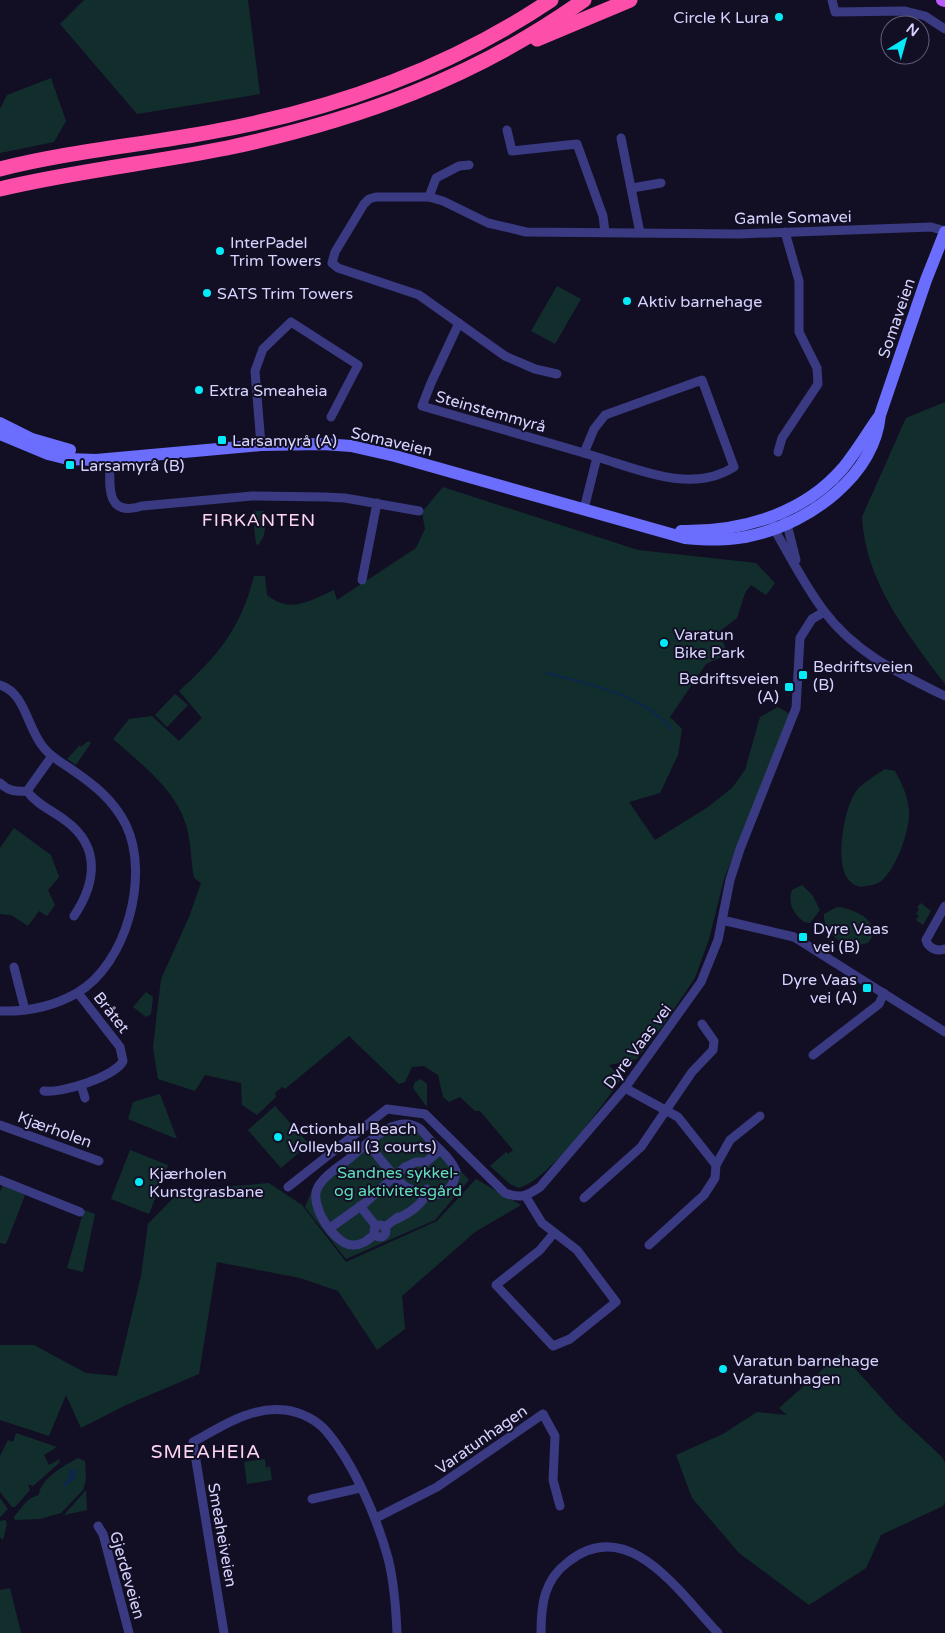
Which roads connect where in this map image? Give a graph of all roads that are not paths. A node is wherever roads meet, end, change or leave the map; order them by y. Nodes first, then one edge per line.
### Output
1 (551, 0) edge
2 (584, 0) edge
3 (630, 0) edge
4 (832, 0) edge
5 (945, 29) edge
6 (508, 49) junction
7 (507, 130) dead end
8 (621, 138) dead end
9 (469, 165) dead end
10 (0, 169) edge
11 (661, 183) dead end
12 (632, 188) junction
13 (0, 189) edge
14 (429, 197) junction
15 (605, 232) junction
16 (640, 232) junction
17 (785, 232) junction
18 (945, 232) edge
19 (459, 323) junction
20 (557, 374) dead end
21 (880, 415) junction
22 (331, 417) dead end
23 (0, 423) edge
24 (0, 434) edge
25 (261, 445) junction
26 (778, 452) dead end
27 (584, 453) junction
28 (597, 457) junction
29 (110, 458) junction
30 (377, 503) junction
31 (584, 509) junction
32 (419, 511) dead end
33 (776, 515) junction
34 (787, 524) junction
35 (774, 529) junction
36 (659, 530) junction
37 (798, 568) junction
38 (362, 580) dead end
39 (824, 612) junction
40 (0, 685) edge
41 (945, 696) edge
42 (52, 756) junction
43 (0, 783) edge
44 (27, 790) junction
45 (945, 906) edge
46 (74, 916) dead end
47 (722, 920) junction
48 (945, 949) edge
49 (14, 967) dead end
50 (78, 992) junction
51 (884, 993) junction
52 (25, 1010) junction
53 (0, 1011) edge
54 (702, 1024) dead end
55 (945, 1032) edge
56 (813, 1055) dead end
57 (81, 1085) junction
58 (626, 1088) junction
59 (44, 1090) dead end
60 (85, 1098) dead end
61 (666, 1110) junction
62 (760, 1116) dead end
63 (0, 1125) edge
64 (368, 1143) junction
65 (440, 1150) junction
66 (99, 1161) dead end
67 (716, 1165) junction
68 (394, 1178) junction
69 (0, 1180) edge
70 (288, 1187) dead end
71 (427, 1191) junction
72 (526, 1197) junction
73 (584, 1198) dead end
74 (360, 1206) junction
75 (80, 1212) dead end
76 (330, 1228) junction
77 (379, 1229) junction
78 (554, 1233) junction
79 (649, 1245) dead end
80 (360, 1488) junction
81 (312, 1499) dead end
82 (560, 1506) dead end
83 (376, 1518) junction
84 (98, 1526) dead end
85 (128, 1633) edge
86 (224, 1633) edge
87 (397, 1633) edge
88 (542, 1633) edge
89 (718, 1633) edge

1 - 10 highway
2 - 6 highway
3 - 6 highway
4 - 5 street
6 - 13 highway
7 - 15 street
8 - 12 street
9 - 14 street
11 - 12 street
12 - 16 street
14 - 15 street, Gamle Somavei
14 - 19 street, Gamle Somavei
15 - 16 street, Gamle Somavei
16 - 17 street, Gamle Somavei
17 - 18 street, Gamle Somavei
17 - 26 street
18 - 21 main road, Somaveien
19 - 20 street, Gamle Somavei
19 - 27 street, Steinstemmyrå
21 - 33 main road, Somaveien
21 - 34 main road, Somaveien
22 - 25 street
23 - 29 main road, Somaveien
24 - 29 main road, Somaveien
25 - 29 main road, Somaveien
25 - 31 main road, Somaveien
27 - 28 street, Steinstemmyrå
27 - 28 street, Steinstemmyrå
28 - 31 street
29 - 30 street
30 - 32 street
30 - 38 street
31 - 36 main road, Somaveien
33 - 34 street
33 - 35 street
33 - 36 main road, Somaveien
34 - 35 main road, Somaveien
34 - 37 street
35 - 36 main road, Somaveien
35 - 37 street
37 - 39 street
39 - 41 street
39 - 47 street, Dyre Vaas vei
40 - 42 street
42 - 44 street
42 - 50 street
43 - 44 street
44 - 46 street
45 - 48 street
47 - 51 street
47 - 58 street, Dyre Vaas vei
49 - 52 street
50 - 52 street
50 - 57 street, Bråtet
51 - 55 street
51 - 56 street
52 - 53 street
54 - 61 street
57 - 59 street, Bråtet
57 - 60 street
58 - 61 street
58 - 72 street, Dyre Vaas vei
61 - 67 street
61 - 73 street
62 - 67 street
63 - 66 street, Kjærholen
64 - 65 street
64 - 68 street
64 - 76 street
65 - 68 street
65 - 71 street
67 - 79 street
68 - 71 street
68 - 74 street
69 - 75 street
70 - 72 street
71 - 77 street
72 - 78 street
74 - 76 street
74 - 77 street
76 - 77 street
78 - 78 street
80 - 81 street
80 - 83 street
80 - 86 street, Smeaheiveien
82 - 83 street, Varatunhagen
83 - 87 street
84 - 85 street, Gjerdeveien
88 - 89 street

